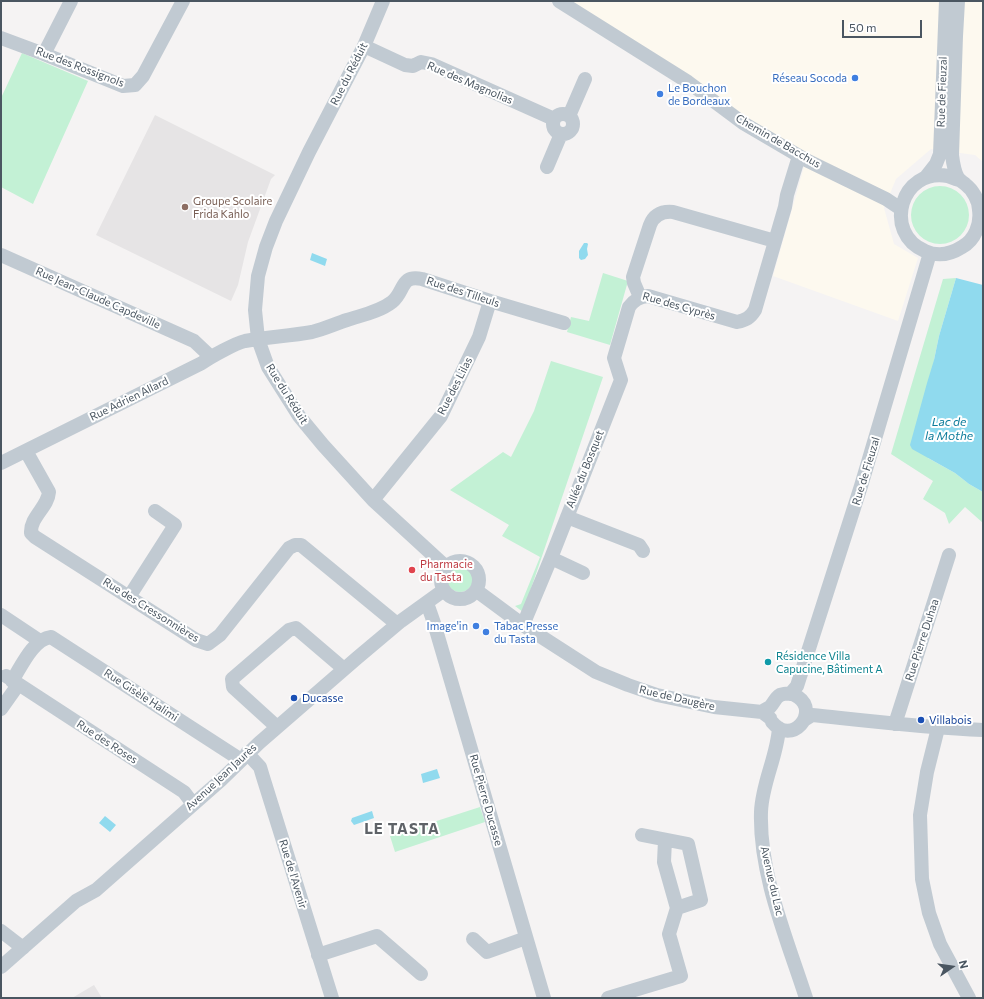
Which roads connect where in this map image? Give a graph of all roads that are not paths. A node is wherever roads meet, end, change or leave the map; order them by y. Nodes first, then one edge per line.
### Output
1 (71, 1) edge
2 (183, 1) edge
3 (383, 1) edge
4 (559, 1) edge
5 (946, 1) edge
6 (958, 1) edge
7 (1, 38) edge
8 (364, 46) junction
9 (44, 54) junction
10 (585, 79) dead end
11 (569, 116) junction
12 (554, 119) junction
13 (561, 134) junction
14 (799, 156) junction
15 (547, 168) dead end
16 (925, 178) junction
17 (959, 180) junction
18 (901, 210) junction
19 (775, 241) junction
20 (930, 253) junction
21 (1, 255) edge
22 (640, 297) junction
23 (490, 301) junction
24 (564, 323) dead end
25 (258, 340) junction
26 (211, 357) junction
27 (26, 451) junction
28 (1, 463) edge
29 (373, 500) junction
30 (155, 511) dead end
31 (566, 517) junction
32 (643, 552) dead end
33 (949, 555) dead end
34 (551, 558) junction
35 (446, 567) junction
36 (583, 573) dead end
37 (444, 590) junction
38 (477, 590) junction
39 (129, 597) junction
40 (426, 603) junction
41 (1, 615) edge
42 (397, 624) junction
43 (523, 625) junction
44 (40, 641) junction
45 (344, 669) junction
46 (11, 680) junction
47 (802, 704) junction
48 (1, 709) edge
49 (775, 722) junction
50 (895, 724) junction
51 (277, 727) junction
52 (938, 728) junction
53 (983, 730) edge
54 (244, 757) junction
55 (193, 804) junction
56 (642, 835) dead end
57 (665, 840) junction
58 (677, 908) junction
59 (1, 931) edge
60 (526, 938) junction
61 (473, 939) dead end
62 (23, 948) junction
63 (318, 955) junction
64 (1, 967) edge
65 (421, 974) dead end
66 (332, 998) edge
67 (544, 998) edge
68 (608, 998) edge
69 (806, 998) edge
70 (969, 998) edge

1 - 9 street
2 - 9 street, Rue des Rossignols
3 - 8 street, Rue du Réduit
4 - 14 street, Chemin de Bacchus
5 - 16 street, Rue de Fieuzal
6 - 17 street, Rue de Fieuzal
7 - 9 street, Rue des Rossignols
8 - 12 street, Rue des Magnolias
8 - 25 street, Rue du Réduit
10 - 11 street
11 - 12 street
11 - 13 street
12 - 13 street
13 - 15 street
14 - 18 street, Chemin de Bacchus
14 - 19 street, Rue des Cyprès
16 - 17 street
16 - 18 street, Rue de Fieuzal
17 - 20 street, Rue de Fieuzal
18 - 20 street, Rue de Fieuzal
19 - 22 street, Rue des Cyprès
19 - 22 street, Rue des Cyprès
20 - 47 street, Rue de Fieuzal
21 - 26 street, Rue Jean-Claude Capdeville
22 - 31 street, Allée du Bosquet
23 - 24 street, Rue des Tilleuls
23 - 25 street, Rue des Tilleuls
23 - 29 street, Rue des Lilas
25 - 26 street, Rue Adrien Allard
25 - 29 street, Rue du Réduit
26 - 27 street, Rue Adrien Allard
27 - 28 street, Rue Adrien Allard
27 - 39 street, Rue des Cressonnières
29 - 35 street, Rue du Réduit
30 - 39 street
31 - 32 street
31 - 34 street, Allée du Bosquet
33 - 50 street, Rue Pierre Duhaa
34 - 36 street
34 - 43 street, Allée du Bosquet
35 - 37 street
35 - 38 street
37 - 38 street
37 - 40 street, Avenue Jean Jaurès
38 - 43 street, Rue de Daugère
39 - 42 street, Rue des Cressonnières
40 - 42 street, Avenue Jean Jaurès
40 - 60 street, Rue Pierre Ducasse
41 - 44 street
42 - 45 street, Avenue Jean Jaurès
43 - 49 street, Rue de Daugère
44 - 46 street
44 - 54 street, Rue Gisèle Halimi
45 - 51 street, Avenue Jean Jaurès
45 - 51 street
46 - 48 street
46 - 55 street, Rue des Roses
47 - 49 street
47 - 49 street
47 - 50 street
49 - 69 street, Avenue du Lac
50 - 52 street
51 - 54 street, Avenue Jean Jaurès
52 - 53 street
52 - 70 street
54 - 55 street, Avenue Jean Jaurès
54 - 63 street, Rue de l'Avenir
55 - 62 street, Avenue Jean Jaurès
56 - 57 street
57 - 58 street
57 - 58 street
58 - 68 street
59 - 62 street
60 - 61 street
60 - 67 street, Rue Pierre Ducasse
62 - 64 street, Avenue Jean Jaurès
63 - 65 street
63 - 66 street, Rue de l'Avenir

